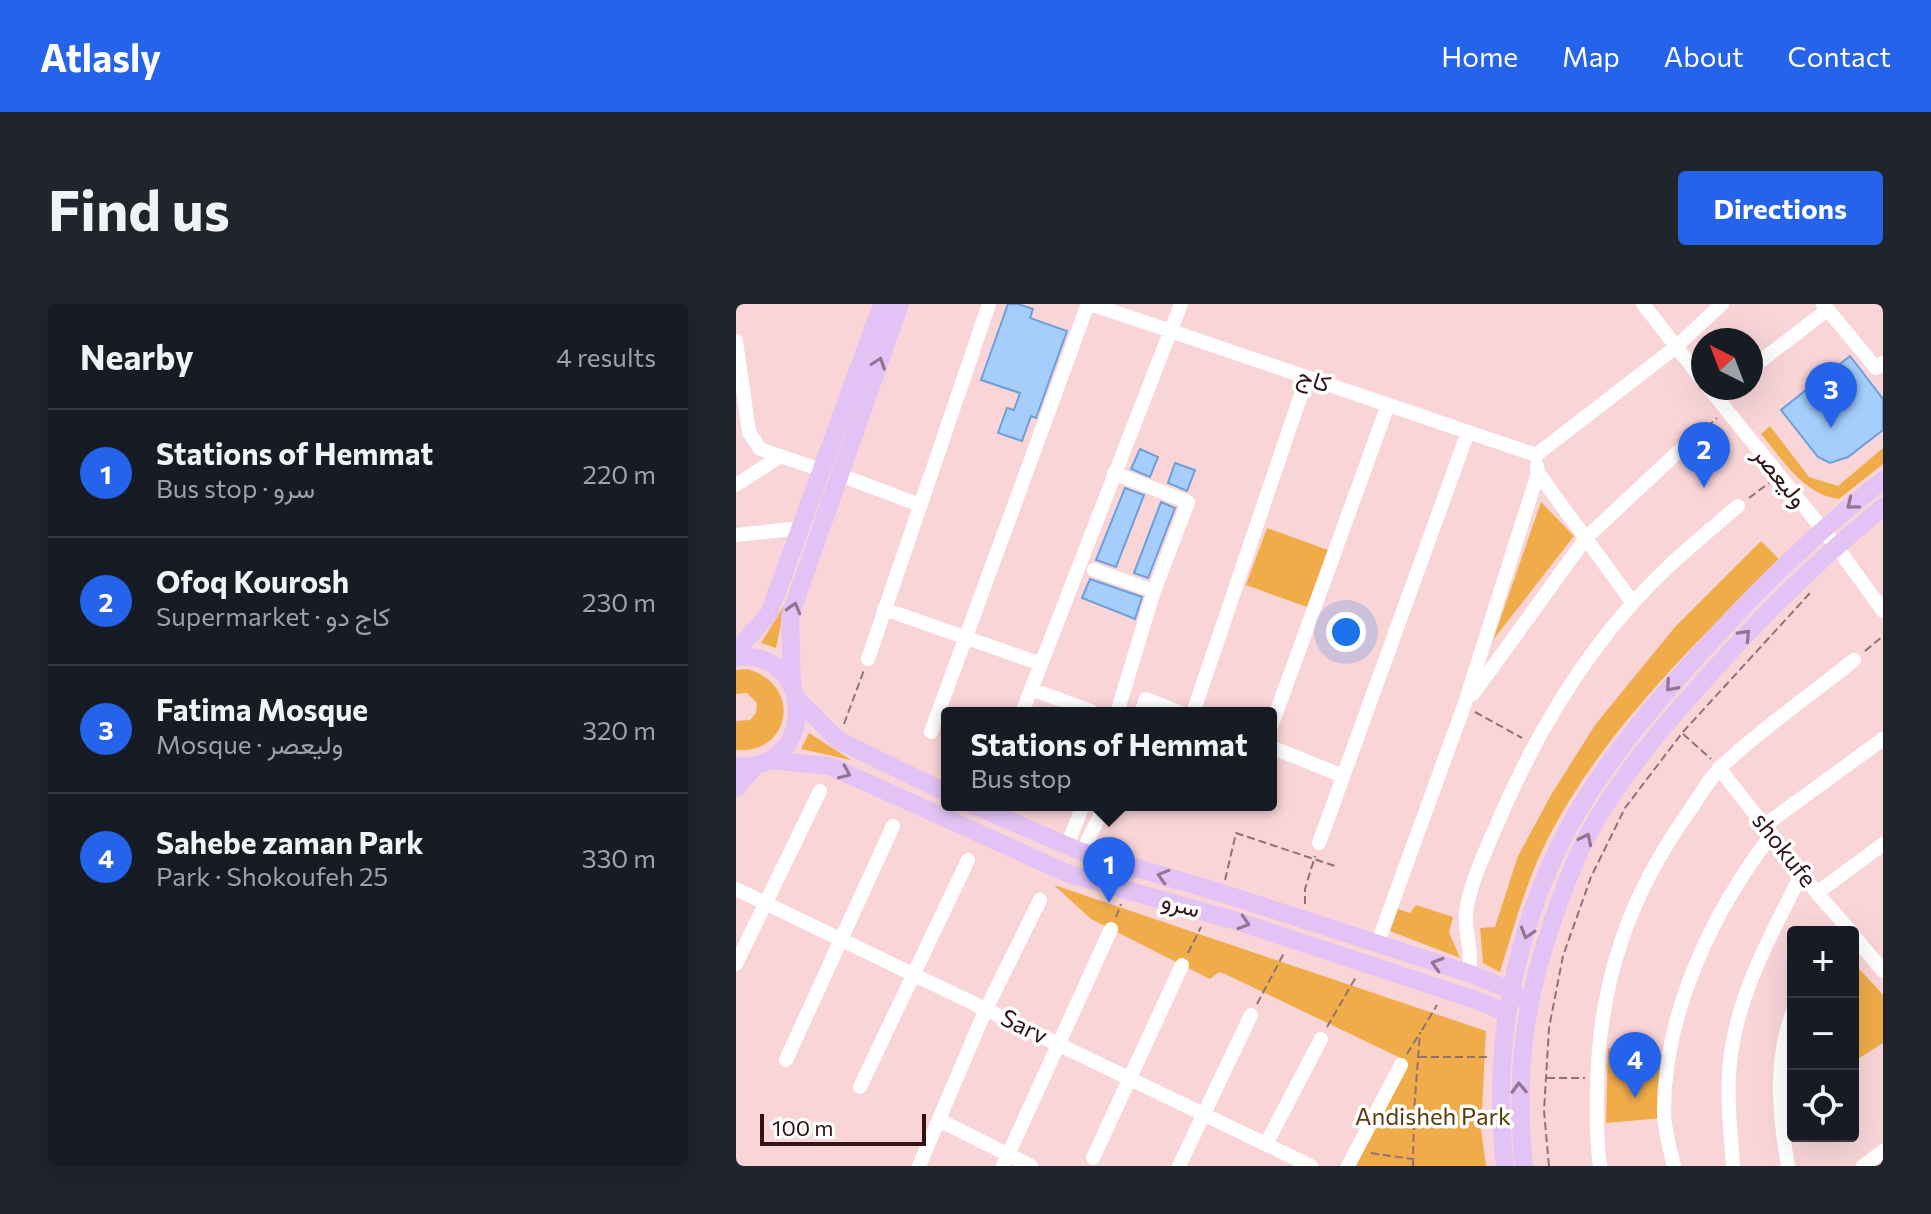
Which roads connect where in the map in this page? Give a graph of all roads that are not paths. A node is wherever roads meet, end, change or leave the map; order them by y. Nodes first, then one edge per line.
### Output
1 (882, 304) edge
2 (900, 304) edge
3 (989, 304) edge
4 (1090, 304) edge
5 (1181, 304) edge
6 (1643, 304) edge
7 (1722, 304) edge
8 (1824, 306) edge
9 (1171, 331) junction
10 (736, 341) edge
11 (1676, 347) junction
12 (1763, 358) edge
13 (1883, 363) edge
14 (1691, 366) edge
15 (1307, 377) junction
16 (740, 400) edge
17 (1719, 400) edge
18 (1388, 405) junction
19 (1468, 432) junction
20 (1696, 435) road end
21 (1536, 455) junction
22 (779, 457) junction
23 (821, 470) junction
24 (1114, 473) junction
25 (1538, 473) junction
26 (840, 475) junction
27 (1883, 480) edge
28 (736, 485) edge
29 (920, 505) junction
30 (1738, 506) road end
31 (1883, 507) edge
32 (800, 528) junction
33 (1822, 529) junction
34 (736, 535) edge
35 (1586, 538) junction
36 (1836, 546) junction
37 (1094, 570) dead end
38 (1154, 591) junction
39 (1633, 603) junction
40 (884, 609) junction
41 (1883, 611) edge
42 (966, 638) junction
43 (736, 654) edge
44 (868, 659) road end
45 (1854, 660) road end
46 (1041, 664) junction
47 (1031, 689) junction
48 (794, 692) junction
49 (1464, 706) junction
50 (1024, 707) edge
51 (1080, 707) edge
52 (1119, 707) edge
53 (1143, 707) edge
54 (1166, 707) edge
55 (1195, 707) edge
56 (1277, 710) edge
57 (931, 732) dead end
58 (1883, 739) edge
59 (1277, 749) edge
60 (753, 764) edge
61 (1719, 768) junction
62 (1343, 776) junction
63 (736, 788) edge
64 (941, 790) edge
65 (820, 791) dead end
66 (991, 811) edge
67 (1082, 811) edge
68 (1101, 811) edge
69 (893, 826) dead end
70 (1769, 830) junction
71 (1319, 843) road end
72 (1883, 844) edge
73 (1074, 849) junction
74 (968, 860) dead end
75 (1802, 873) junction
76 (736, 889) edge
77 (1817, 893) junction
78 (1040, 900) dead end
79 (766, 903) junction
80 (1842, 926) edge
81 (1111, 929) road end
82 (841, 939) junction
83 (1377, 945) junction
84 (1859, 945) edge
85 (736, 964) edge
86 (1182, 965) road end
87 (1883, 971) edge
88 (1468, 973) junction
89 (914, 974) junction
90 (1511, 990) junction
91 (1527, 1006) junction
92 (986, 1009) junction
93 (1507, 1013) junction
94 (1251, 1015) road end
95 (1787, 1033) edge
96 (1321, 1039) road end
97 (1057, 1044) junction
98 (786, 1060) dead end
99 (1401, 1065) road end
100 (1129, 1078) junction
101 (860, 1087) dead end
102 (1203, 1114) junction
103 (1787, 1116) edge
104 (939, 1120) junction
105 (1788, 1142) edge
106 (1266, 1144) junction
107 (1883, 1151) edge
108 (1093, 1158) dead end
109 (1005, 1161) edge
110 (919, 1166) edge
111 (1031, 1166) edge
112 (1179, 1166) edge
113 (1311, 1166) edge
114 (1348, 1166) edge
115 (1505, 1166) edge
116 (1524, 1166) edge
117 (1600, 1166) edge
118 (1674, 1166) edge
119 (1733, 1166) edge
120 (1788, 1166) edge
121 (1863, 1166) edge

1 - 23 main road
26 -> 2 main road
3 - 29 street
4 - 9 street, کاج
4 - 42 street
5 - 9 street
6 - 11 street
7 - 11 street
8 - 12 street
8 - 13 street
9 - 15 street, کاج
9 - 24 street
10 - 16 street
11 - 14 street
11 - 21 street
15 - 18 street, کاج
15 - 55 street
16 - 22 street
17 - 33 street, ولیعصر
18 - 19 street, کاج
18 - 56 street
19 - 21 street, کاج
19 - 62 street
20 - 35 street
21 - 25 street
22 - 23 street
22 - 28 street
23 - 32 main road
24 - 38 street
24 - 46 street
25 - 35 street
25 - 49 street
26 - 29 street
48 -> 26 main road
27 -> 33 main road
29 - 40 street
30 - 39 street
31 - 36 main road
32 - 34 street
32 - 43 main road
33 - 36 street, ولیعصر
33 -> 90 main road
35 - 39 street
35 - 49 street
36 - 41 street, ولیعصر
91 -> 36 main road
37 - 38 street
38 - 52 street
39 - 88 street
40 - 42 street
40 - 44 street
42 - 46 street
42 - 57 street
43 - 48 main road
45 - 61 street
46 - 47 street
47 - 50 street
47 - 51 street
48 - 60 main road
48 - 64 main road
49 - 83 street
53 - 54 street
58 - 70 street
59 - 62 street
60 - 63 main road
60 -> 93 main road, سرو
61 - 70 street, shokufe
61 - 117 street
62 - 71 street
65 - 79 street
66 - 73 main road
67 - 73 street
68 - 73 street
69 - 82 street
70 - 75 street, shokufe
70 - 118 street
72 - 77 street
83 -> 73 main road
74 - 89 street
75 - 77 street, shokufe
75 - 119 street
76 - 79 street, Sarv
77 - 80 street, shokufe
78 - 92 street
79 - 82 street, Sarv
79 - 85 street
81 - 97 street
82 - 89 street, Sarv
82 - 98 street
88 -> 83 main road
84 - 87 street, shokufe
86 - 100 street
88 - 90 main road
89 - 92 street, Sarv
89 - 101 street
90 - 91 main road
90 - 93 main road
91 - 93 main road
116 -> 91 main road
92 - 97 street, Sarv
92 - 104 street
93 - 115 main road
94 - 102 street
95 - 103 street
96 - 106 street
97 - 100 street, Sarv
97 - 109 street
99 - 114 street
100 - 102 street, Sarv
100 - 108 street
102 - 106 street, Sarv
102 - 112 street
104 - 109 street
104 - 110 street
105 - 120 street
106 - 113 street, Sarv
107 - 121 street
109 - 111 street

